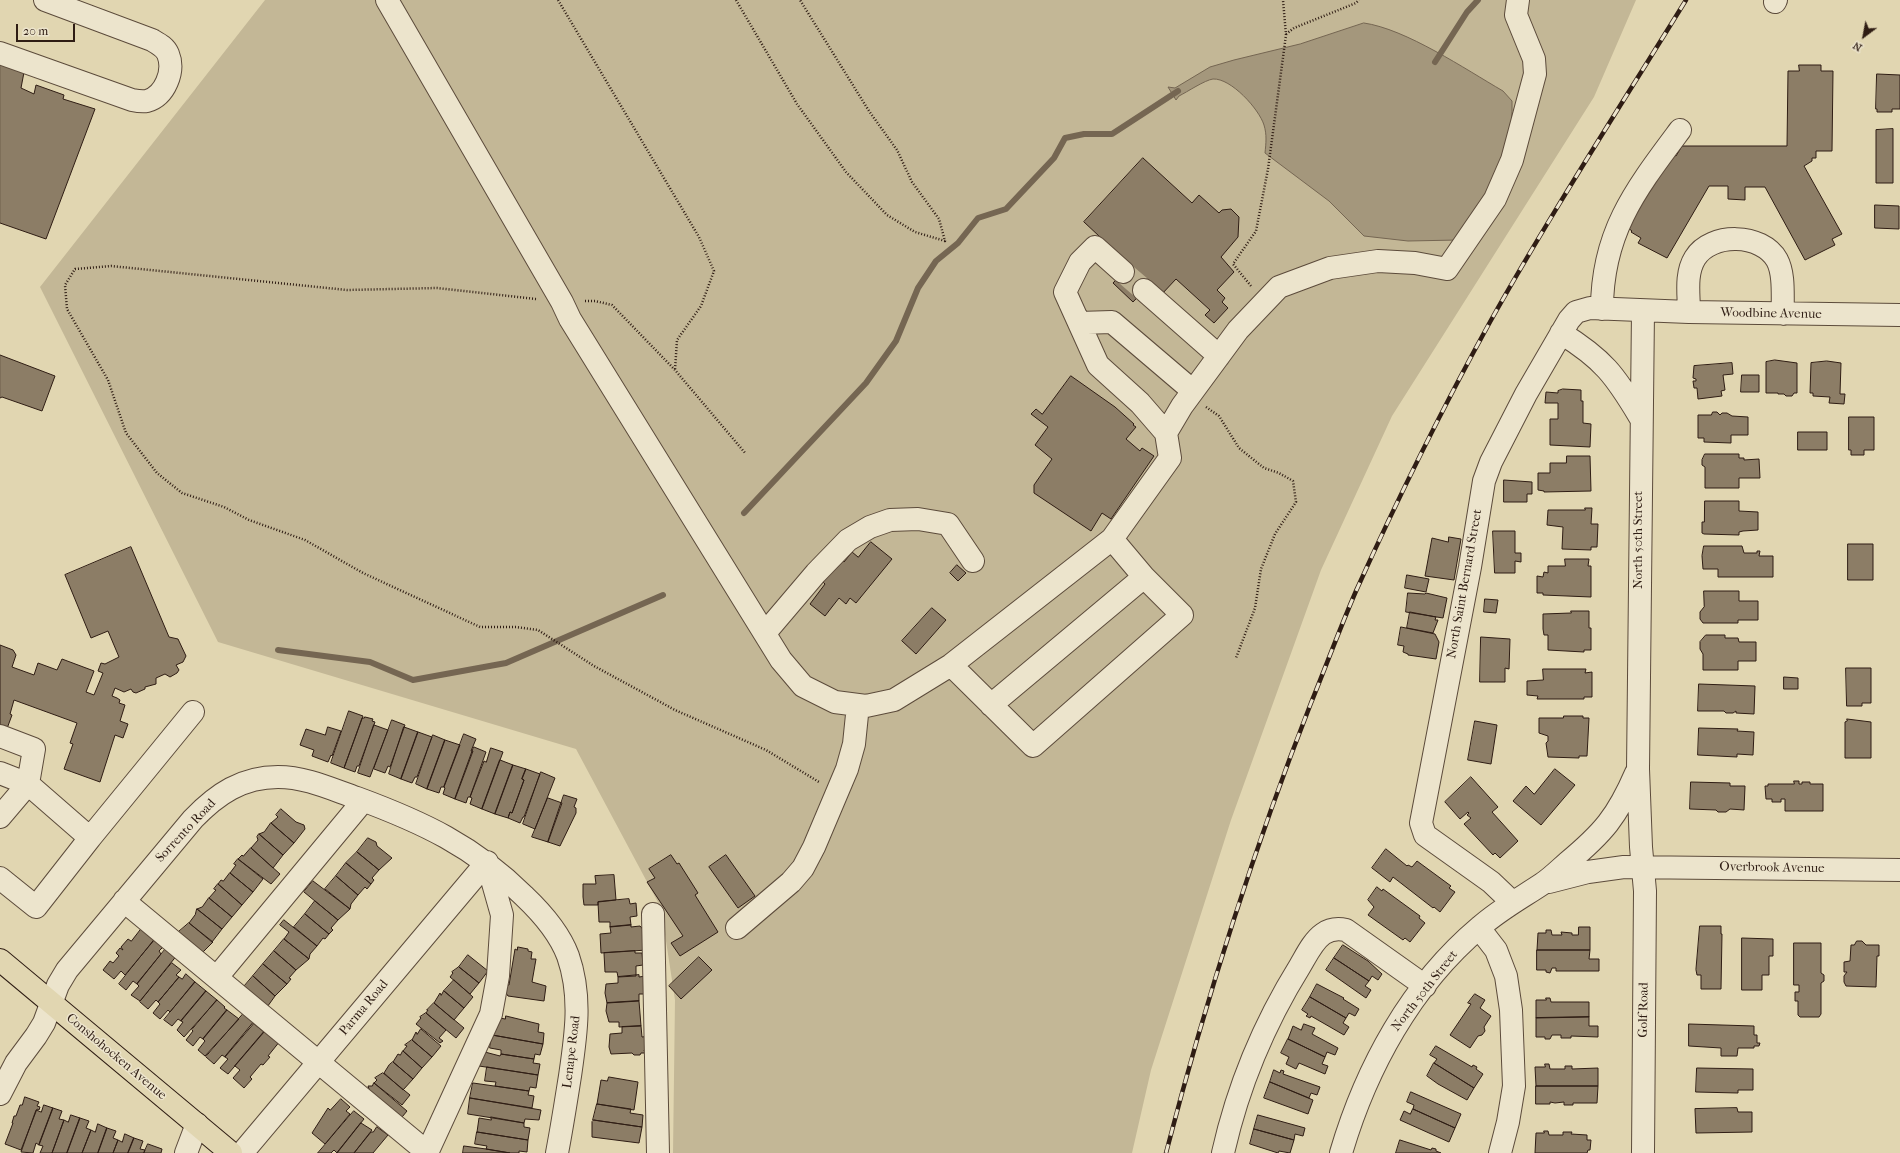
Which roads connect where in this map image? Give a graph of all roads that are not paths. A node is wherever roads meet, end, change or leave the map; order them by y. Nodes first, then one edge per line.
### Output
1 (45, 0) edge
2 (387, 0) edge
3 (1518, 0) edge
4 (0, 52) edge
5 (1680, 130) dead end
6 (1124, 272) tunnel mouth
7 (1144, 290) tunnel mouth
8 (1602, 309) junction
9 (1643, 311) junction
10 (1689, 312) junction
11 (1783, 314) junction
12 (1900, 315) edge
13 (1079, 323) junction
14 (1561, 333) junction
15 (1219, 356) junction
16 (1188, 398) junction
17 (1640, 417) junction
18 (1166, 433) junction
19 (1112, 539) junction
20 (973, 561) dead end
21 (1144, 577) junction
22 (765, 634) junction
23 (951, 665) junction
24 (858, 705) junction
25 (991, 705) junction
26 (193, 712) dead end
27 (0, 736) edge
28 (1638, 769) junction
29 (0, 773) edge
30 (28, 784) junction
31 (363, 801) junction
32 (0, 817) edge
33 (90, 838) junction
34 (487, 862) junction
35 (1643, 867) junction
36 (1900, 870) edge
37 (0, 878) edge
38 (1542, 884) junction
39 (124, 900) junction
40 (1512, 902) junction
41 (653, 914) dead end
42 (737, 928) dead end
43 (1478, 928) junction
44 (0, 960) edge
45 (216, 976) junction
46 (1425, 986) junction
47 (51, 1003) junction
48 (318, 1062) junction
49 (0, 1094) edge
50 (197, 1124) junction
51 (186, 1153) edge
52 (231, 1153) edge
53 (242, 1153) edge
54 (427, 1153) edge
55 (558, 1153) edge
56 (658, 1153) edge
57 (1223, 1153) edge
58 (1340, 1153) edge
59 (1500, 1153) edge
60 (1643, 1153) edge

1 - 4 street
2 - 22 street
3 - 15 street
5 - 8 street
6 - 13 street
7 - 15 street
8 - 9 street, North Saint Bernard Street
8 - 14 street, North Saint Bernard Street
9 - 10 street, Woodbine Avenue
9 - 17 street, North 50th Street
10 - 11 street, Woodbine Avenue
10 - 11 street
11 - 12 street, Woodbine Avenue
13 - 16 street
13 - 18 street
14 - 17 street
14 - 40 street, North Saint Bernard Street
15 - 16 street
16 - 18 street
17 - 28 street, North 50th Street
18 - 19 street
19 - 21 street
19 - 23 street
20 - 22 street
21 - 25 street
21 - 25 street
22 - 24 street
23 - 24 street
23 - 25 street
24 - 42 street
26 - 33 street
27 - 30 street
28 - 35 street, North 50th Street
28 - 38 street, North 50th Street
29 - 30 street
30 - 32 street
30 - 33 street
31 - 34 street, Sorrento Road
31 - 39 street, Sorrento Road
31 - 45 street
33 - 37 street
34 - 48 street, Parma Road
34 - 54 street
34 - 55 street, Lenape Road
35 - 36 street, Overbrook Avenue
35 - 38 street, North 50th Street
35 - 60 street, Golf Road
38 - 40 street, North 50th Street
39 - 45 street
39 - 47 street, Sorrento Road
40 - 43 street, North 50th Street
41 - 56 street
43 - 46 street, North 50th Street
43 - 59 street
44 - 47 main road, Conshohocken Avenue
45 - 48 street
46 - 57 street
46 - 58 street, North 50th Street
47 - 49 street, Sorrento Road
47 - 50 main road, Conshohocken Avenue
48 - 53 street, Parma Road
48 - 54 street
50 - 51 street
50 - 52 main road, Conshohocken Avenue

